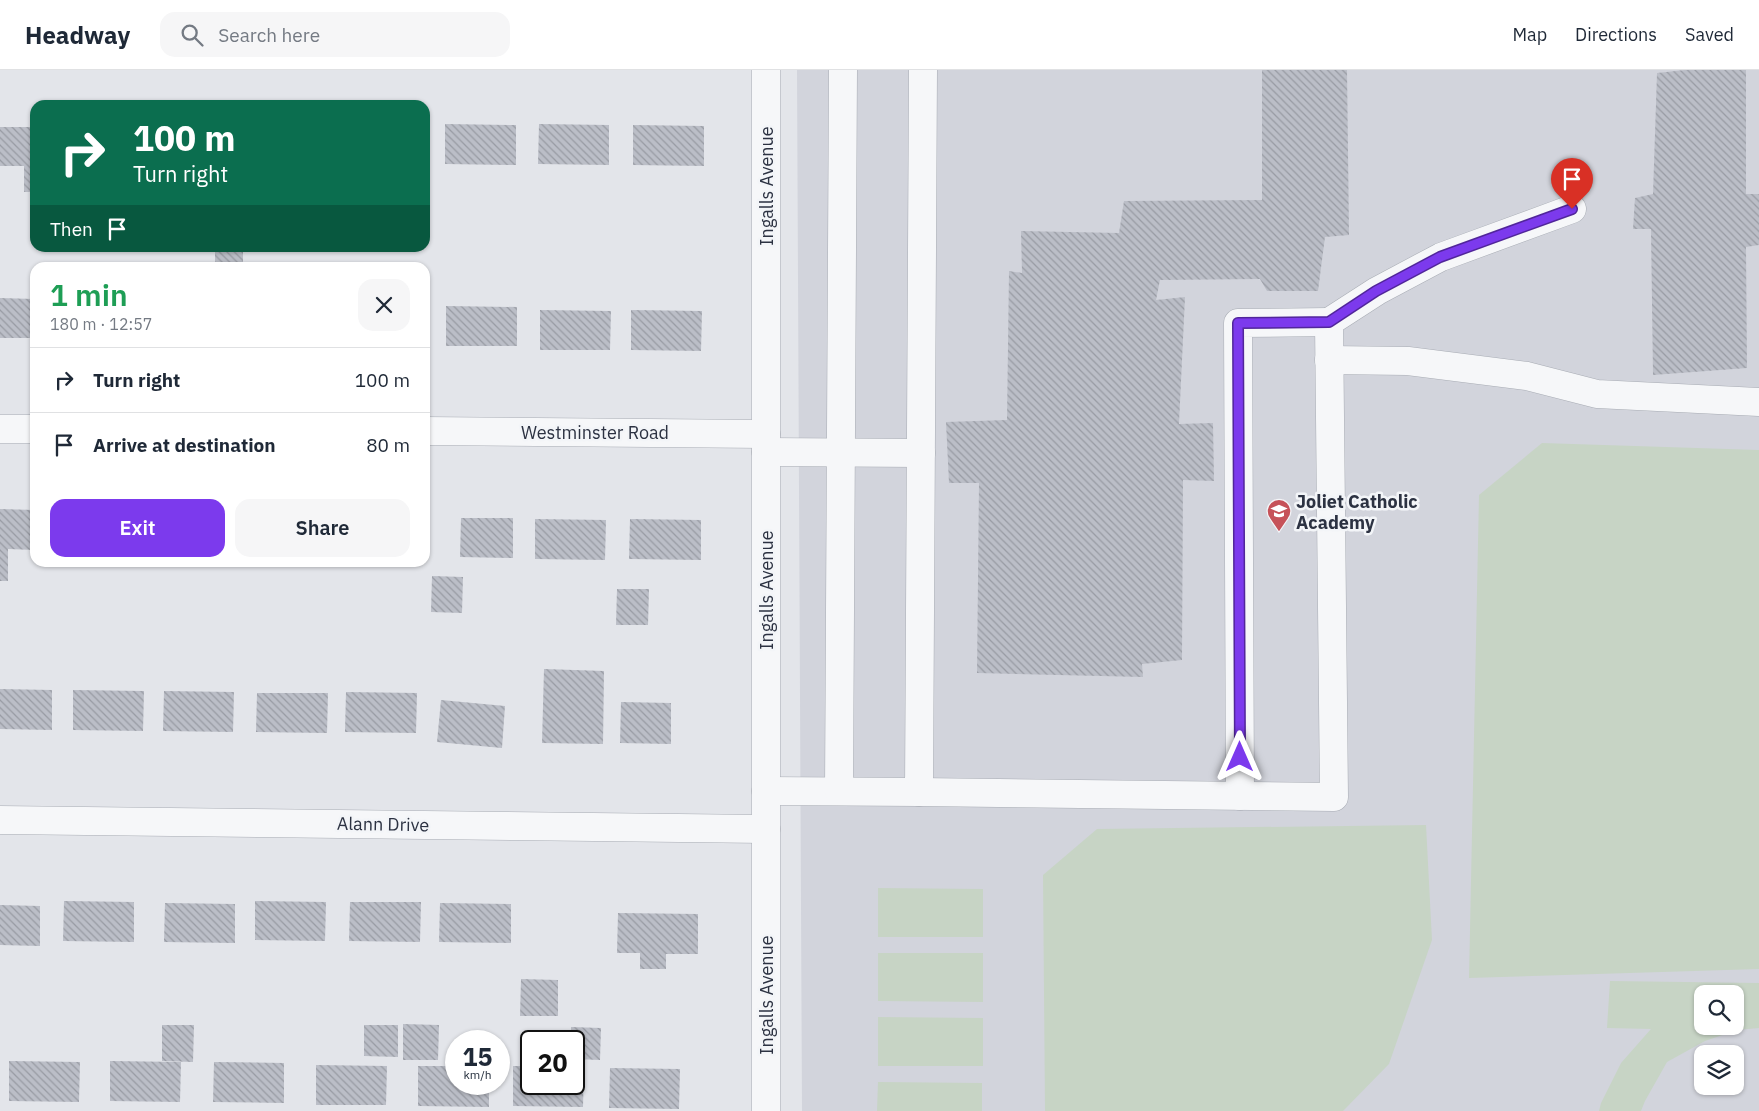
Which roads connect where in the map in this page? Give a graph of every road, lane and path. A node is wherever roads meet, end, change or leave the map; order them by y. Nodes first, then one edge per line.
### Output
1 (766, 70) edge
2 (843, 70) edge
3 (923, 70) edge
4 (1572, 209) dead end
5 (1329, 322) junction
6 (1330, 360) junction
7 (1759, 402) edge
8 (0, 429) edge
9 (30, 429) edge
10 (430, 431) edge
11 (766, 443) junction
12 (921, 452) junction
13 (841, 453) junction
14 (766, 791) junction
15 (839, 791) junction
16 (918, 792) junction
17 (1240, 796) junction
18 (0, 820) edge
19 (766, 829) junction
20 (766, 1111) edge

1 - 11 street, Ingalls Avenue
2 - 13 street
3 - 12 street
4 - 5 street
5 - 6 street
5 - 17 street
6 - 7 street
6 - 17 street
8 - 9 street
10 - 11 street, Westminster Road
11 - 13 street, Westminster Road
11 - 14 street, Ingalls Avenue
12 - 13 street, Westminster Road
12 - 16 street
13 - 15 street
14 - 15 street
14 - 19 street, Ingalls Avenue
15 - 16 street
16 - 17 street
18 - 19 street, Alann Drive
19 - 20 street, Ingalls Avenue

